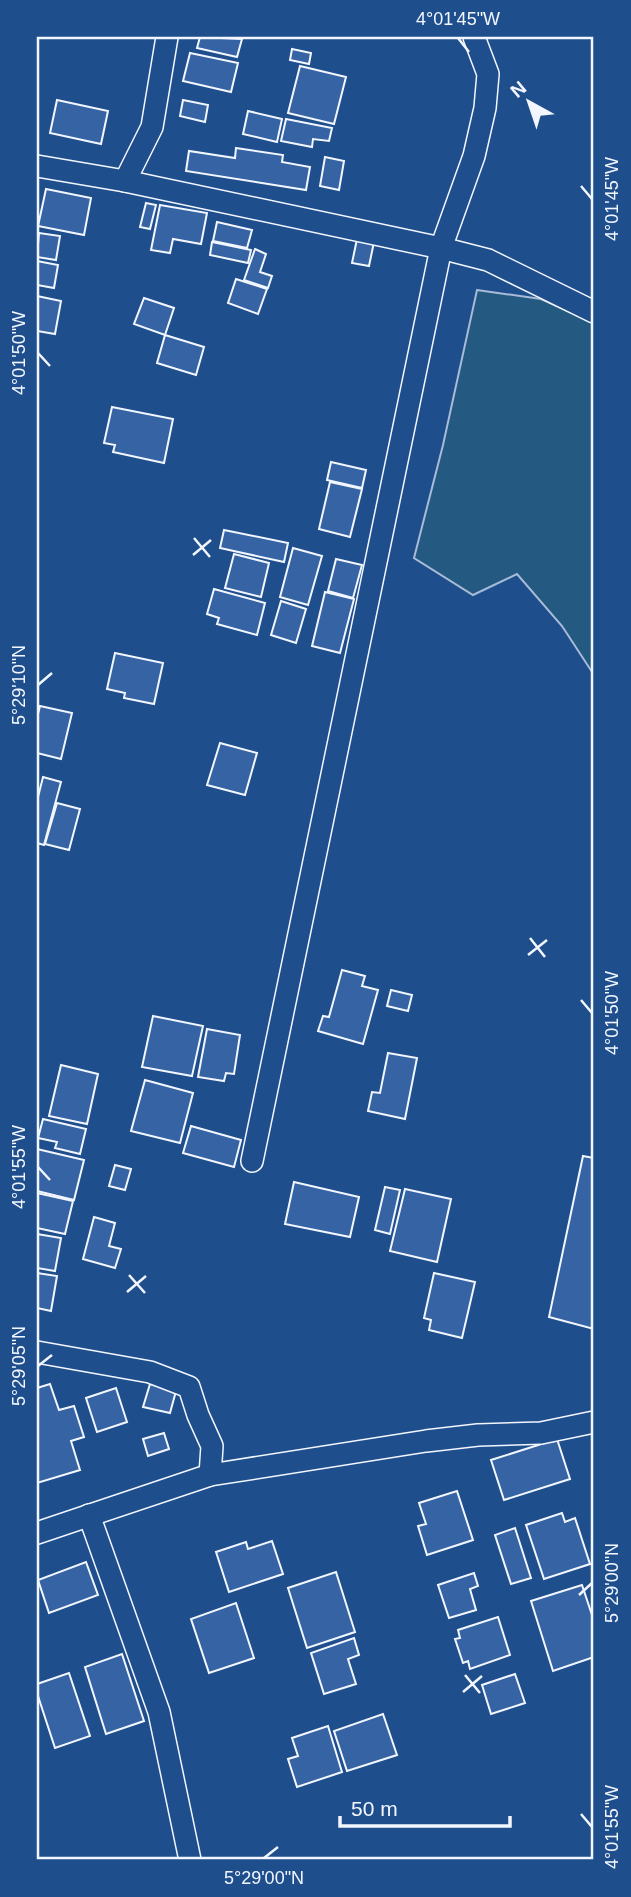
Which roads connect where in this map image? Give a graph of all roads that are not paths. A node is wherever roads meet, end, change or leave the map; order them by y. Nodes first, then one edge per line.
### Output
1 (167, 37) edge
2 (474, 37) edge
3 (37, 166) edge
4 (125, 181) junction
5 (441, 248) junction
6 (594, 312) edge
7 (252, 1161) dead end
8 (37, 1352) edge
9 (594, 1422) edge
10 (210, 1475) junction
11 (89, 1515) junction
12 (37, 1533) edge
13 (190, 1860) edge

1 - 4 street
2 - 5 street
3 - 4 street
4 - 5 street
5 - 6 street
5 - 7 street
8 - 10 street
9 - 10 street
10 - 11 street
11 - 12 street
11 - 13 street

